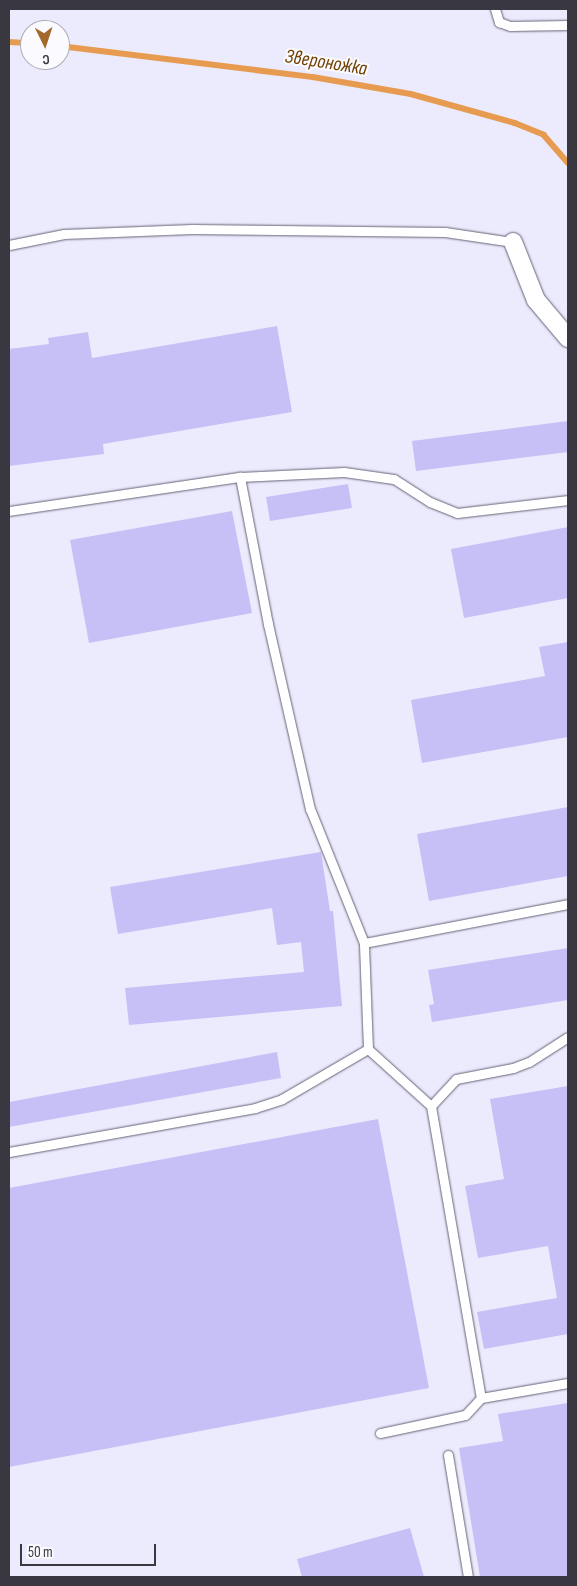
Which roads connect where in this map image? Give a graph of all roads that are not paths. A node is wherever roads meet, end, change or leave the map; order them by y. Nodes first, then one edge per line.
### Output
1 (495, 9) edge
2 (568, 24) edge
3 (513, 242) joint
4 (9, 245) edge
5 (568, 338) edge
6 (240, 477) junction
7 (568, 500) edge
8 (9, 511) edge
9 (568, 904) edge
10 (364, 943) junction
11 (568, 1037) edge
12 (368, 1049) junction
13 (431, 1106) junction
14 (9, 1152) edge
15 (568, 1383) edge
16 (481, 1398) junction
17 (380, 1433) dead end
18 (448, 1455) dead end
19 (468, 1577) edge

1 - 2 lane
3 - 4 lane
3 - 5 street
6 - 7 lane
6 - 8 lane
6 - 10 lane
9 - 10 lane
10 - 12 lane
11 - 13 lane
12 - 13 lane
12 - 14 lane
13 - 16 lane
15 - 16 lane
16 - 17 lane
18 - 19 lane

